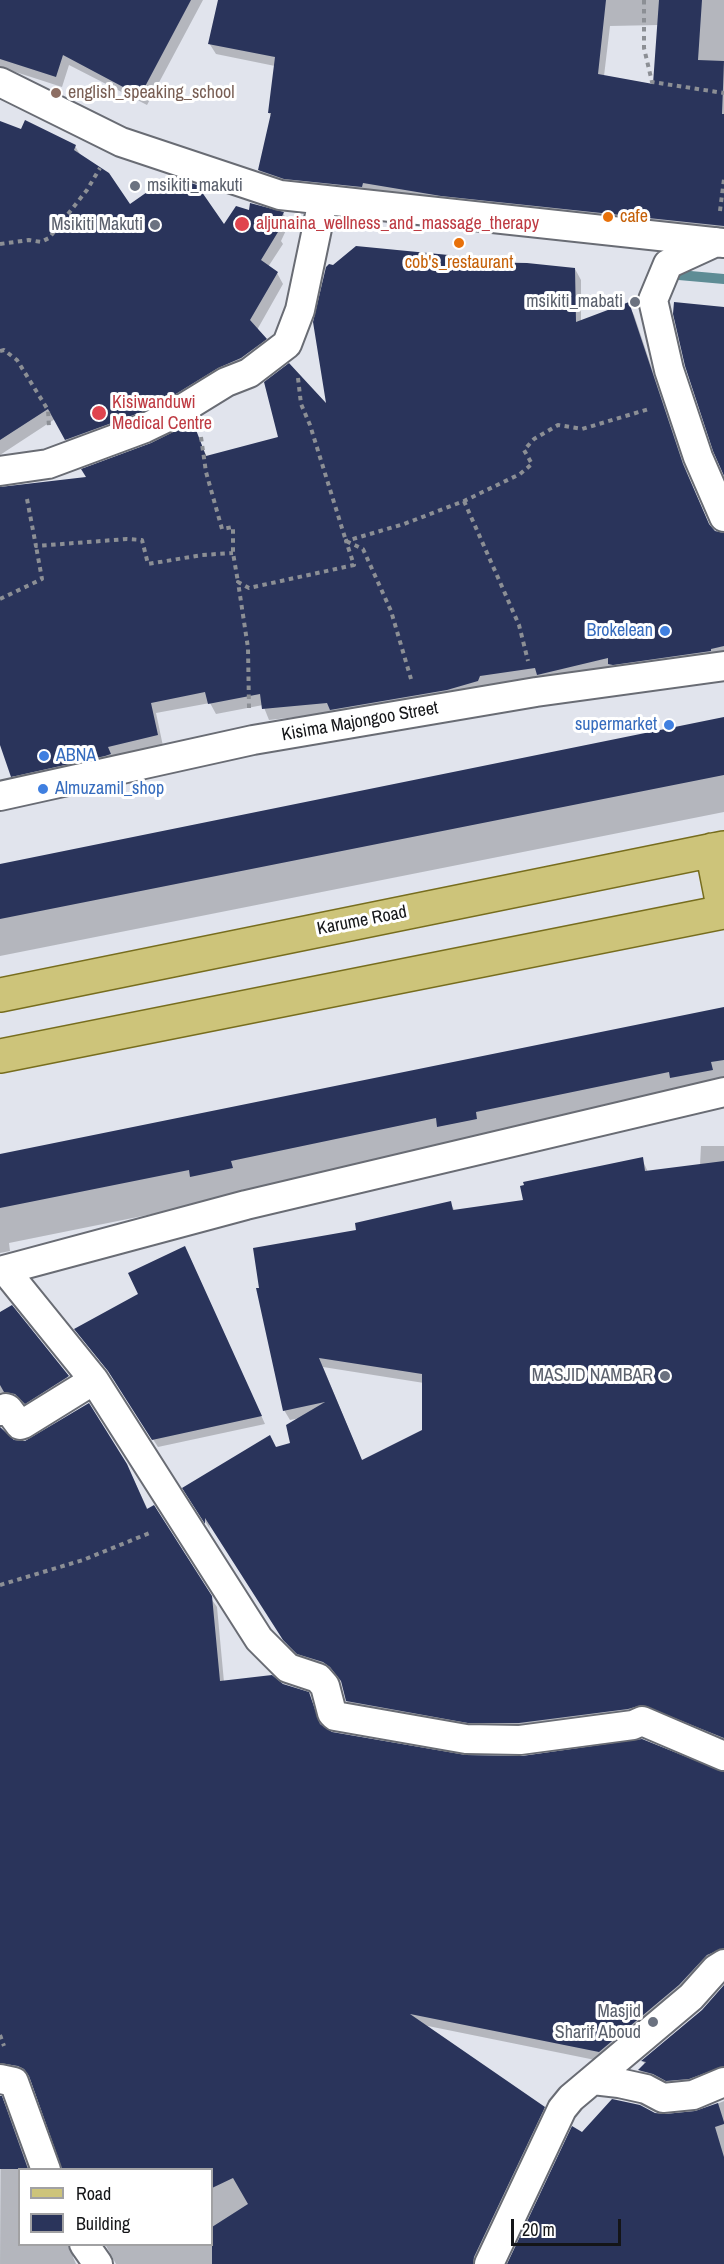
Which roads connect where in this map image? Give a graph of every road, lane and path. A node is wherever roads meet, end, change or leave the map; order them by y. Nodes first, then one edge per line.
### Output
1 (644, 0) edge
2 (0, 82) edge
3 (724, 93) edge
4 (121, 142) junction
5 (323, 200) junction
6 (720, 242) edge
7 (0, 244) edge
8 (287, 344) junction
9 (0, 351) edge
10 (203, 398) junction
11 (679, 400) junction
12 (23, 468) edge
13 (464, 501) junction
14 (724, 517) edge
15 (346, 541) junction
16 (36, 546) junction
17 (233, 553) junction
18 (238, 582) junction
19 (0, 599) edge
20 (724, 666) edge
21 (536, 692) junction
22 (420, 712) junction
23 (253, 740) junction
24 (0, 796) edge
25 (718, 849) edge
26 (724, 912) edge
27 (0, 995) edge
28 (0, 1056) edge
29 (724, 1092) edge
30 (3, 1271) edge
31 (94, 1380) junction
32 (0, 1411) edge
33 (180, 1516) junction
34 (0, 1585) edge
35 (724, 1756) edge
36 (724, 1964) edge
37 (0, 2079) edge
38 (593, 2080) junction
39 (724, 2082) edge
40 (46, 2168) edge
41 (85, 2246) edge
42 (98, 2264) edge
43 (489, 2264) edge

1 - 3 path
2 - 4 street
4 - 5 street
4 - 7 path
5 - 6 street
5 - 8 street
6 - 11 street
8 - 10 street
8 - 15 path
9 - 12 path
10 - 12 street
10 - 17 path
11 - 13 path
11 - 14 street
12 - 16 path
13 - 15 path
13 - 21 path
15 - 18 path
15 - 22 path
16 - 17 path
16 - 19 path
17 - 18 path
18 - 23 path
20 - 21 street, Kisima Majongoo Street
21 - 22 street, Kisima Majongoo Street
22 - 23 street, Kisima Majongoo Street
23 - 24 street, Kisima Majongoo Street
25 - 26 main road
25 - 27 main road, Karume Road
26 - 28 main road
29 - 30 street
30 - 31 street
31 - 32 street
31 - 33 street
33 - 34 path
33 - 35 street
36 - 38 street
37 - 40 street
38 - 39 street
38 - 43 street
41 - 42 street

